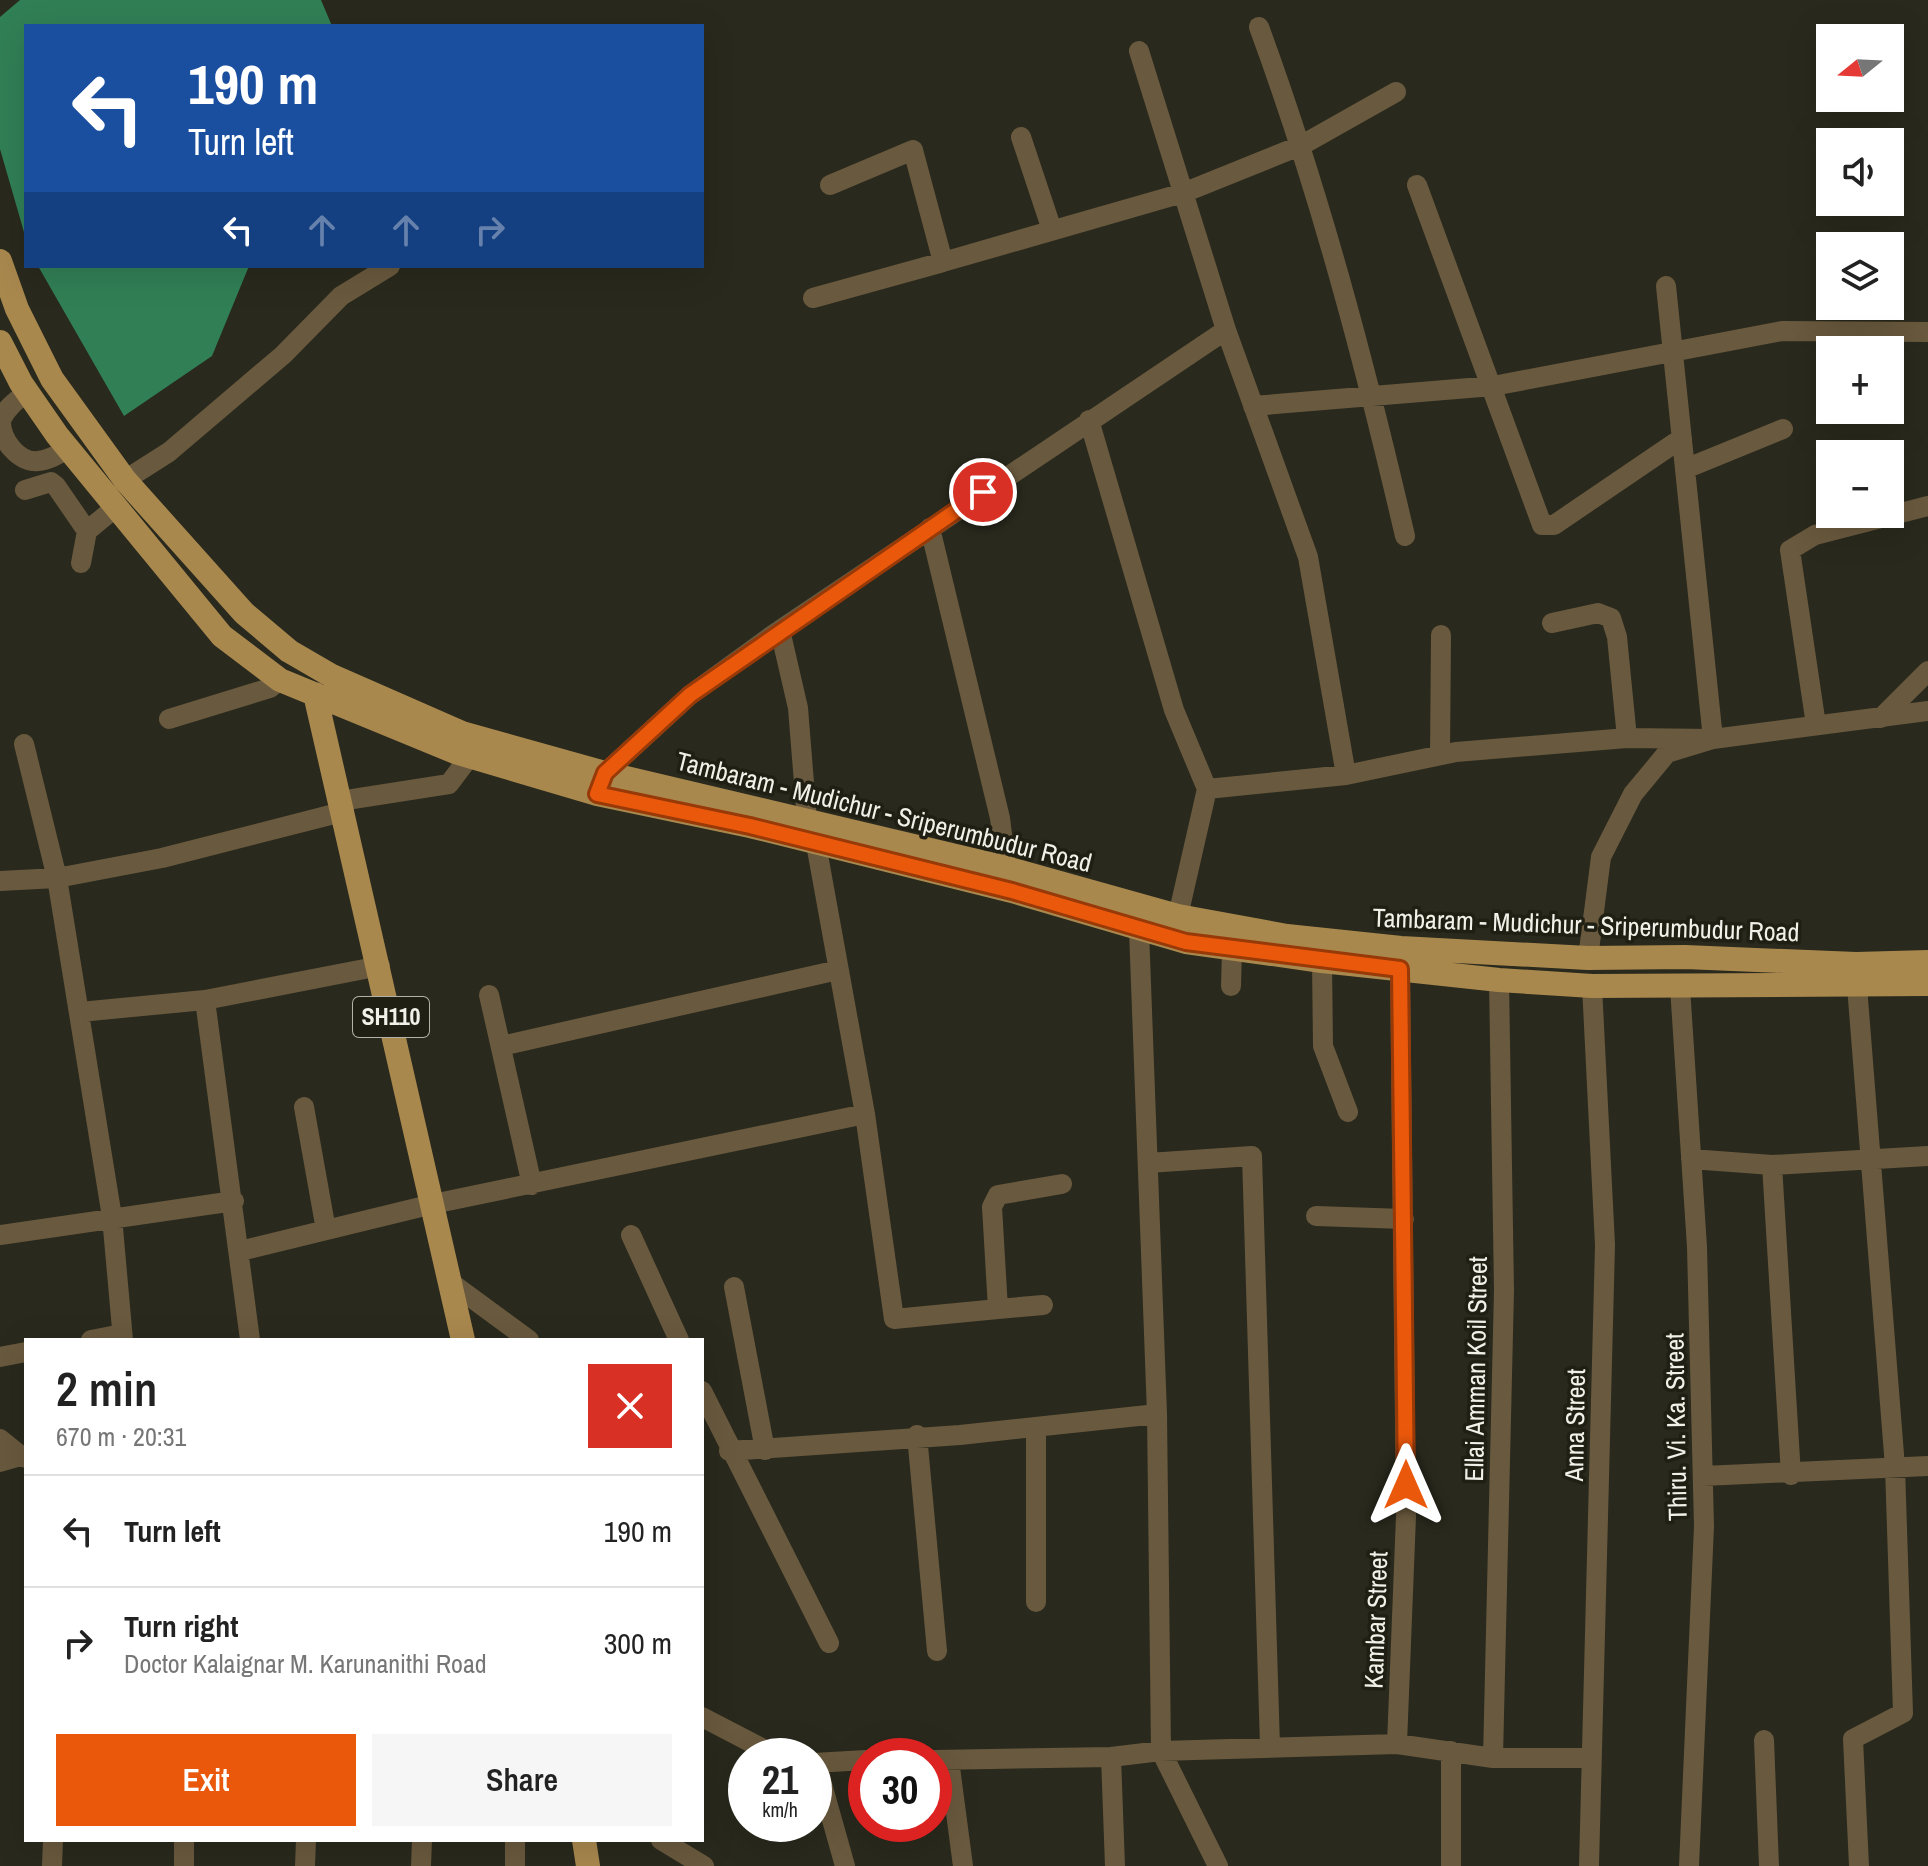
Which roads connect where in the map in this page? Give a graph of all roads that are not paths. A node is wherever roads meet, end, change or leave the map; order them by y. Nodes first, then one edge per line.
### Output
1 (1259, 27) dead end
2 (1139, 51) dead end
3 (1396, 92) dead end
4 (1021, 137) dead end
5 (1302, 145) junction
6 (830, 185) dead end
7 (1417, 185) dead end
8 (1183, 193) junction
9 (1052, 230) junction
10 (0, 261) edge
11 (943, 262) junction
12 (387, 268) edge
13 (1666, 286) dead end
14 (813, 298) dead end
15 (1226, 330) junction
16 (1928, 332) edge
17 (0, 344) edge
18 (1673, 352) junction
19 (1493, 386) junction
20 (27, 392) junction
21 (1372, 396) junction
22 (1253, 406) junction
23 (1089, 420) junction
24 (1783, 429) dead end
25 (1682, 438) junction
26 (74, 457) junction
27 (1685, 469) junction
28 (125, 480) junction
29 (54, 484) junction
30 (25, 490) dead end
31 (1928, 506) edge
32 (116, 507) junction
33 (930, 528) junction
34 (87, 531) junction
35 (1405, 536) dead end
36 (81, 563) dead end
37 (1552, 623) dead end
38 (780, 630) junction
39 (1441, 635) dead end
40 (1928, 671) edge
41 (332, 676) junction
42 (280, 680) junction
43 (315, 694) junction
44 (1928, 711) edge
45 (1881, 718) junction
46 (169, 719) dead end
47 (1816, 725) junction
48 (1627, 738) junction
49 (1713, 739) junction
50 (24, 744) dead end
51 (1440, 755) junction
52 (470, 756) junction
53 (1346, 775) junction
54 (601, 784) junction
55 (1207, 789) junction
56 (341, 806) junction
57 (807, 820) junction
58 (816, 844) junction
59 (1006, 868) junction
60 (57, 878) junction
61 (0, 881) edge
62 (1178, 916) junction
63 (1139, 930) junction
64 (1232, 949) junction
65 (1588, 958) junction
66 (1322, 961) junction
67 (1928, 962) edge
68 (380, 966) junction
69 (1400, 969) junction
70 (838, 970) junction
71 (1499, 980) junction
72 (1928, 984) edge
73 (1231, 986) dead end
74 (1592, 986) junction
75 (1857, 986) junction
76 (1680, 987) junction
77 (489, 995) dead end
78 (205, 1000) junction
79 (80, 1012) junction
80 (501, 1046) junction
81 (304, 1107) dead end
82 (1348, 1112) dead end
83 (865, 1114) junction
84 (1928, 1156) edge
85 (1691, 1159) junction
86 (1869, 1161) junction
87 (1148, 1163) junction
88 (1772, 1165) junction
89 (1062, 1184) dead end
90 (532, 1185) junction
91 (234, 1201) junction
92 (433, 1204) junction
93 (1316, 1216) dead end
94 (112, 1217) junction
95 (1404, 1219) junction
96 (326, 1230) junction
97 (0, 1235) edge
98 (631, 1235) dead end
99 (240, 1251) junction
100 (450, 1282) junction
101 (734, 1287) dead end
102 (1043, 1305) dead end
103 (998, 1309) junction
104 (122, 1337) edge
105 (250, 1338) edge
106 (463, 1338) edge
107 (526, 1338) edge
108 (678, 1338) edge
109 (24, 1352) edge
110 (0, 1357) edge
111 (704, 1395) edge
112 (1157, 1414) junction
113 (1036, 1428) junction
114 (917, 1435) junction
115 (0, 1439) edge
116 (765, 1450) junction
117 (729, 1451) junction
118 (24, 1457) edge
119 (0, 1462) edge
120 (1928, 1466) edge
121 (1895, 1467) junction
122 (1791, 1475) junction
123 (1703, 1476) junction
124 (1036, 1602) dead end
125 (829, 1643) dead end
126 (937, 1651) dead end
127 (704, 1718) edge
128 (742, 1738) edge
129 (1764, 1740) dead end
130 (1397, 1744) junction
131 (1270, 1746) junction
132 (1161, 1751) junction
133 (1451, 1751) junction
134 (1111, 1757) junction
135 (1493, 1758) junction
136 (1591, 1758) junction
137 (952, 1760) edge
138 (952, 1810) edge
139 (832, 1821) edge
140 (53, 1842) edge
141 (184, 1842) edge
142 (306, 1842) edge
143 (422, 1842) edge
144 (515, 1842) edge
145 (584, 1842) edge
146 (664, 1842) edge
147 (52, 1866) edge
148 (184, 1866) edge
149 (305, 1866) edge
150 (421, 1866) edge
151 (515, 1866) edge
152 (588, 1866) edge
153 (704, 1866) edge
154 (845, 1866) edge
155 (963, 1866) edge
156 (1115, 1866) edge
157 (1218, 1866) edge
158 (1451, 1866) edge
159 (1589, 1866) edge
160 (1689, 1866) edge
161 (1769, 1866) edge
162 (1859, 1866) edge

1 - 5 street
2 - 8 street
3 - 5 street
4 - 9 street
5 - 8 street
5 - 21 street
6 - 11 street
7 - 19 street
8 - 9 street
8 - 15 street
9 - 11 street
10 - 28 main road, Tambaram - Mudichur - Sriperumbudur Road
11 - 14 street
12 - 28 street
13 - 18 street
15 - 22 street
15 - 23 street
16 - 18 street
17 - 20 main road, Tambaram - Mudichur - Sriperumbudur Road
18 - 19 street
18 - 25 street
19 - 21 street
19 - 25 street
20 - 26 main road, Tambaram - Mudichur - Sriperumbudur Road
20 - 26 street
21 - 22 street
21 - 35 street
22 - 53 street
23 - 33 street
23 - 55 street
24 - 27 street
25 - 27 street
26 - 29 street
26 - 32 main road, Tambaram - Mudichur - Sriperumbudur Road
27 - 49 street
28 - 41 main road, Tambaram - Mudichur - Sriperumbudur Road
29 - 30 street
29 - 34 street
31 - 47 street
32 - 34 street
32 - 42 main road, Tambaram - Mudichur - Sriperumbudur Road
33 - 38 street
33 - 59 street
34 - 36 street
37 - 48 street
38 - 54 street
38 - 57 street
39 - 51 street
40 - 45 street
41 - 43 main road
41 - 54 main road, Tambaram - Mudichur - Sriperumbudur Road
42 - 43 main road, Tambaram - Mudichur - Sriperumbudur Road
42 - 46 street
43 - 52 main road, Tambaram - Mudichur - Sriperumbudur Road
43 - 56 main road, SH110
44 - 45 street
45 - 47 street
47 - 49 street
48 - 49 street
48 - 51 street
49 - 65 street
50 - 60 street
51 - 53 street
52 - 54 main road, Tambaram - Mudichur - Sriperumbudur Road
52 - 56 street
53 - 55 street
54 - 57 main road, Tambaram - Mudichur - Sriperumbudur Road
54 - 58 main road, Tambaram - Mudichur - Sriperumbudur Road
55 - 62 street
56 - 60 street
56 - 68 main road, SH110
57 - 59 main road, Tambaram - Mudichur - Sriperumbudur Road
58 - 63 main road, Tambaram - Mudichur - Sriperumbudur Road
58 - 70 street
59 - 62 main road, Tambaram - Mudichur - Sriperumbudur Road
60 - 61 street
60 - 79 street
62 - 65 main road, Tambaram - Mudichur - Sriperumbudur Road
63 - 64 main road, Tambaram - Mudichur - Sriperumbudur Road
63 - 87 street
64 - 66 main road, Tambaram - Mudichur - Sriperumbudur Road
64 - 73 street
65 - 67 main road, Tambaram - Mudichur - Sriperumbudur Road
65 - 74 main road
66 - 69 main road, Tambaram - Mudichur - Sriperumbudur Road
66 - 82 street
68 - 78 street
68 - 92 main road, SH110
69 - 71 main road, Tambaram - Mudichur - Sriperumbudur Road
69 - 95 street, Kambar Street
70 - 80 street
70 - 83 street
71 - 74 main road, Tambaram - Mudichur - Sriperumbudur Road
71 - 135 street, Ellai Amman Koil Street
72 - 75 main road, Tambaram - Mudichur - Sriperumbudur Road
74 - 76 main road, Tambaram - Mudichur - Sriperumbudur Road
74 - 136 street, Anna Street
75 - 76 main road, Tambaram - Mudichur - Sriperumbudur Road
75 - 86 street
76 - 85 street, Thiru. Vi. Ka. Street
77 - 80 street
78 - 79 street
78 - 91 street
79 - 94 street
80 - 90 street
81 - 96 street
83 - 90 street
83 - 103 street
84 - 86 street
85 - 88 street
85 - 123 street, Thiru. Vi. Ka. Street
86 - 88 street
86 - 121 street
87 - 112 street
87 - 131 street
88 - 122 street
89 - 103 street
90 - 92 street
91 - 94 street
91 - 99 street
92 - 96 street
92 - 100 main road, SH110
93 - 95 street
94 - 97 street
94 - 104 street
95 - 130 street, Kambar Street
96 - 99 street
98 - 108 street
99 - 105 street
100 - 106 main road, SH110
100 - 107 street
101 - 116 street
102 - 103 street
109 - 110 street
111 - 117 street
112 - 113 street
112 - 132 street
113 - 114 street
113 - 124 street
114 - 116 street
114 - 126 street
115 - 118 street
116 - 117 street
117 - 125 street
118 - 119 street
120 - 121 street
121 - 122 street
121 - 162 street
122 - 123 street
123 - 160 street, Thiru. Vi. Ka. Street
127 - 128 street
129 - 161 street
130 - 131 street
130 - 133 street
131 - 132 street
132 - 134 street
132 - 157 street
133 - 135 street
133 - 158 street
134 - 137 street
134 - 156 street
135 - 136 street
136 - 159 street, Anna Street
138 - 155 street
139 - 154 street
140 - 147 street
141 - 148 street
142 - 149 street
143 - 150 street
144 - 151 street
145 - 152 main road
146 - 153 street

